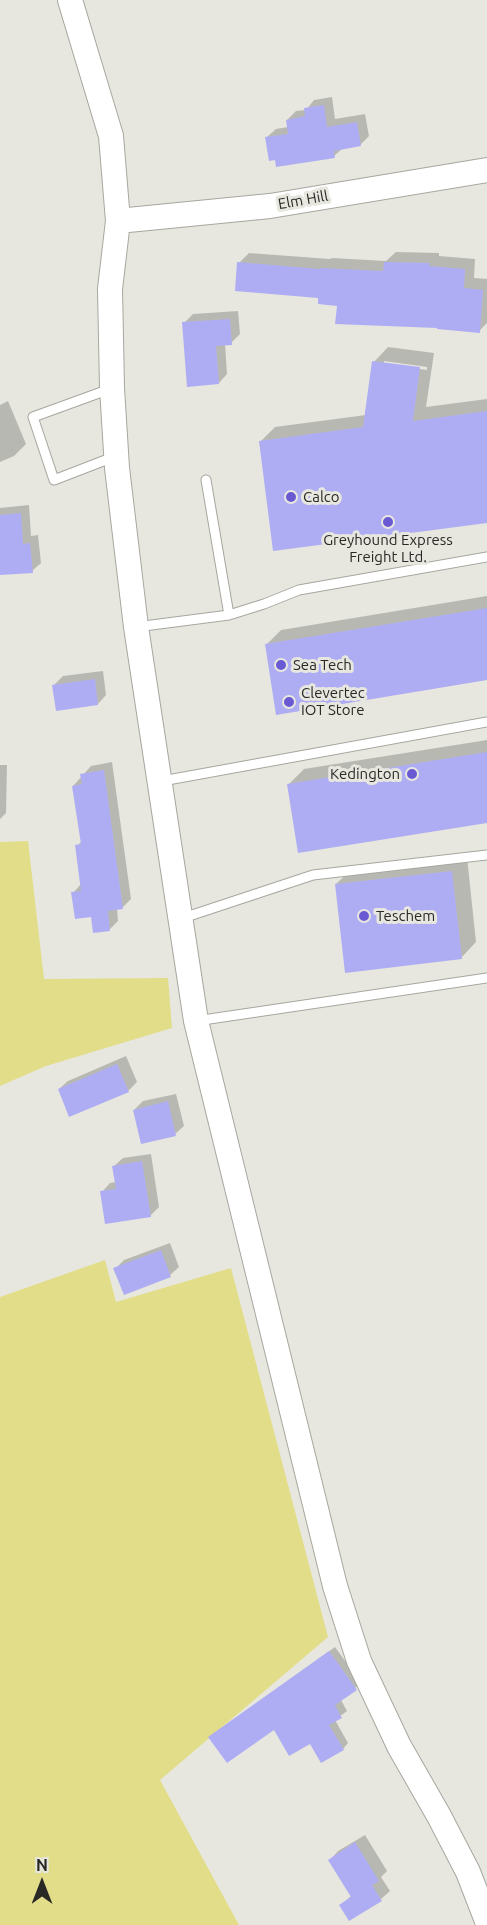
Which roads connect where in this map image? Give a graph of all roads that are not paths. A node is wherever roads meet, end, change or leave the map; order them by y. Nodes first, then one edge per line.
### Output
1 (70, 0) edge
2 (487, 170) edge
3 (118, 221) junction
4 (112, 388) junction
5 (117, 455) junction
6 (206, 480) dead end
7 (487, 557) edge
8 (229, 615) junction
9 (136, 627) junction
10 (487, 722) edge
11 (160, 781) junction
12 (487, 855) edge
13 (182, 919) junction
14 (487, 978) edge
15 (196, 1021) junction
16 (487, 1921) edge

1 - 3 street
2 - 3 street, Elm Hill
3 - 4 street
4 - 5 street
4 - 5 lane
5 - 9 street
6 - 8 lane
7 - 8 lane
8 - 9 lane
9 - 11 street
10 - 11 lane
11 - 13 street
12 - 13 lane
13 - 15 street
14 - 15 lane
15 - 16 street

